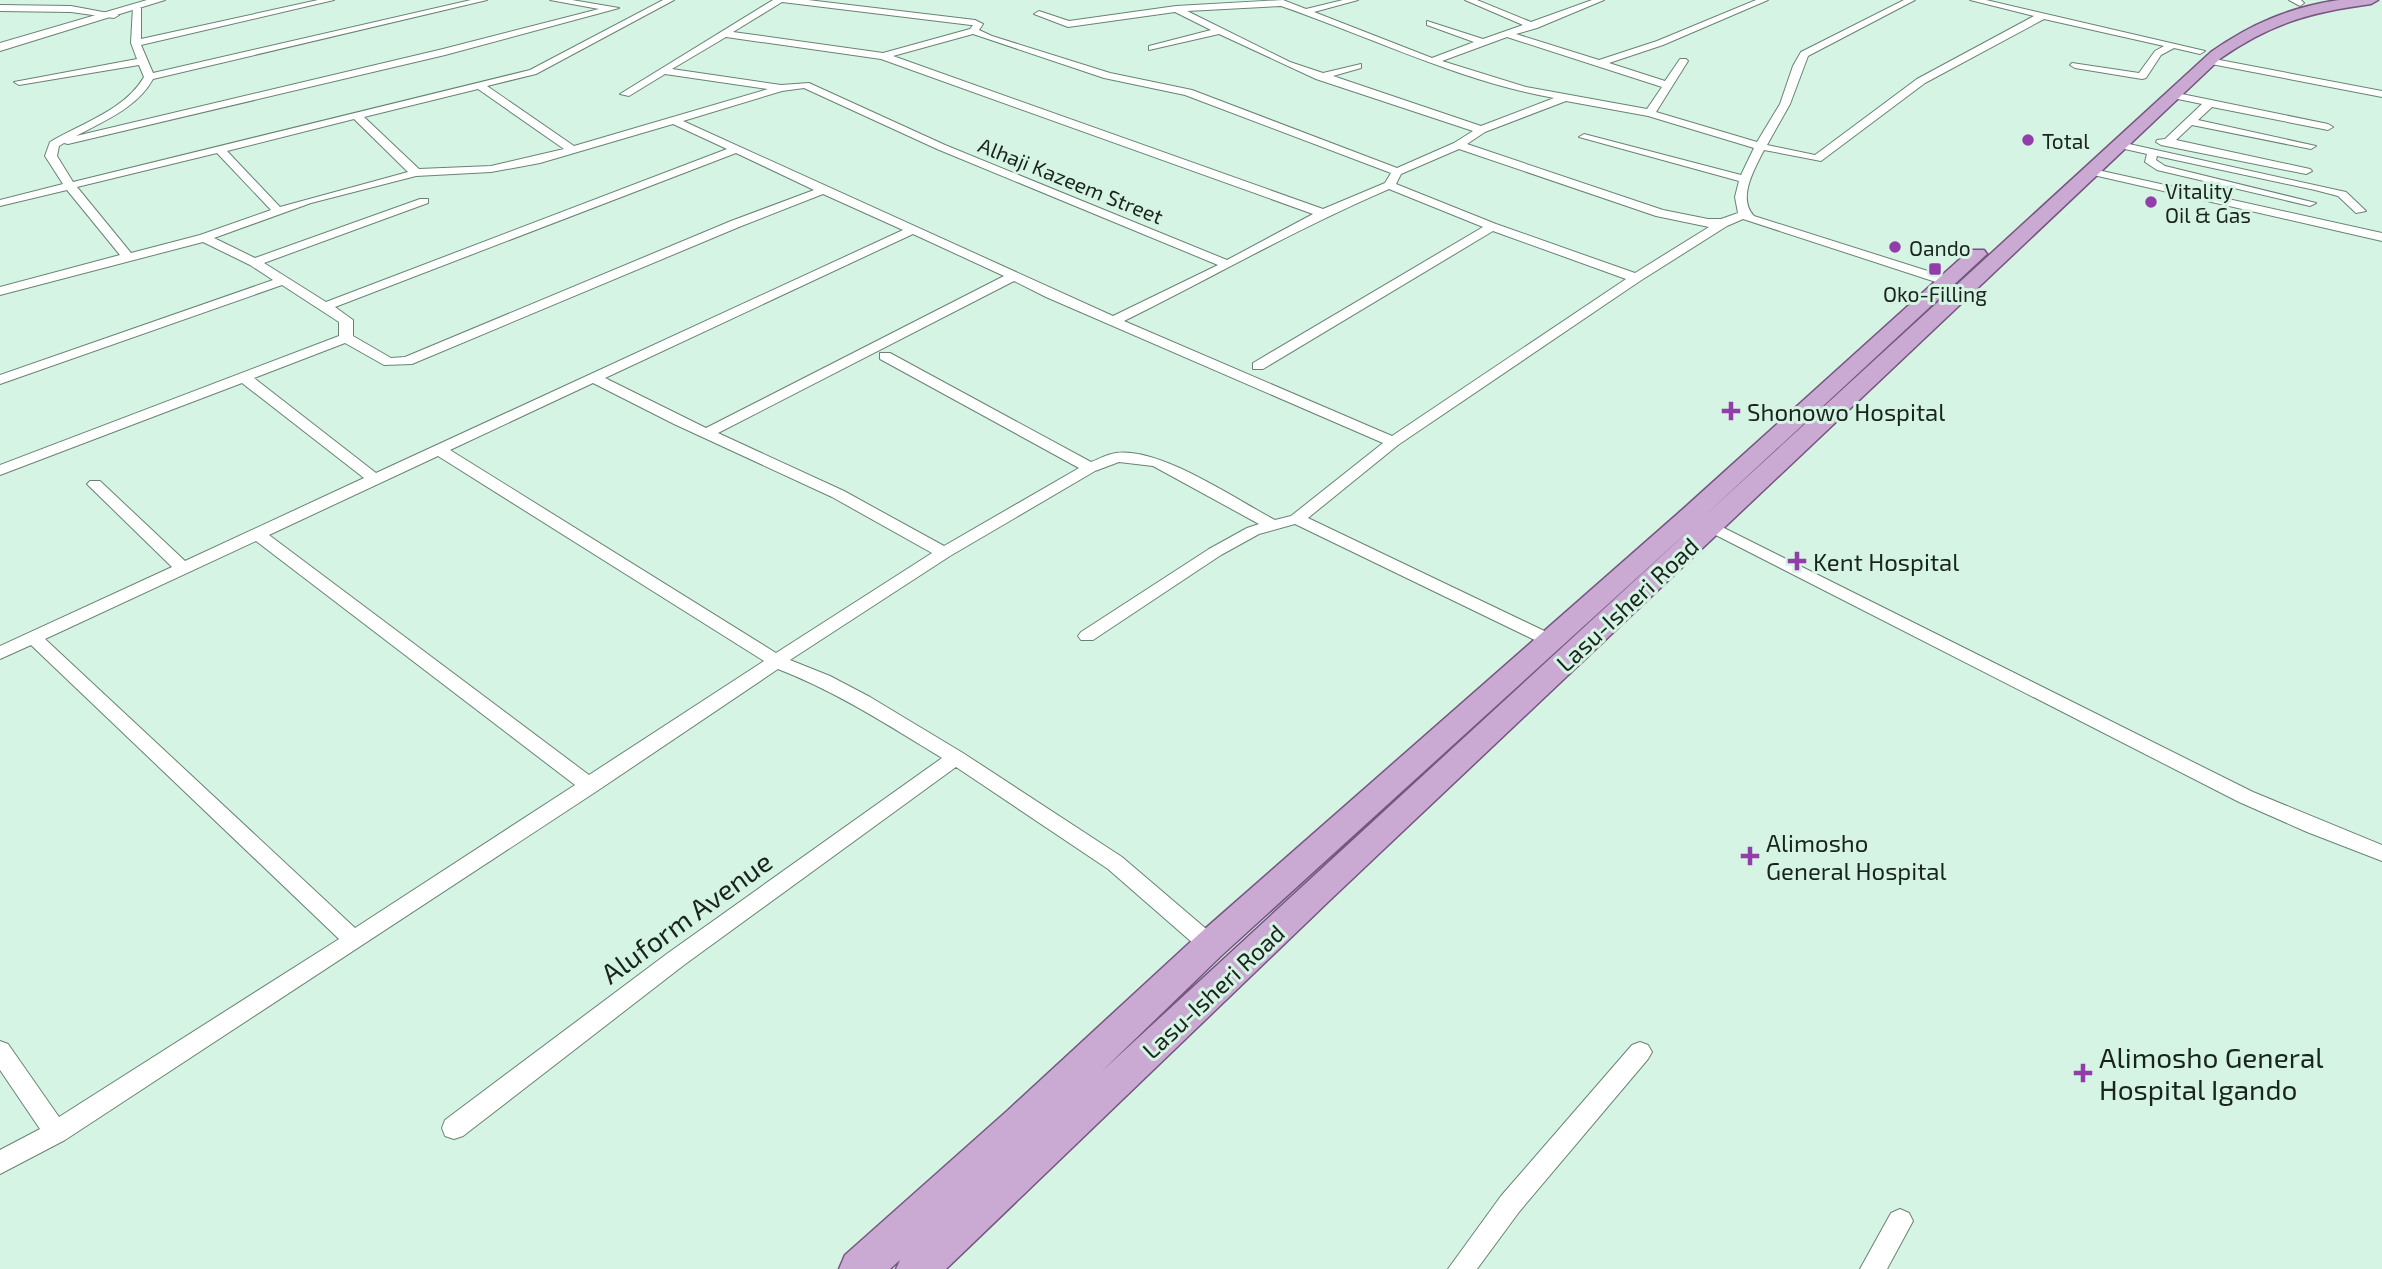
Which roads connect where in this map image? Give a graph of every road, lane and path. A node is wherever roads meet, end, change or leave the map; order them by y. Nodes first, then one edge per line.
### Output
1 (159, 0) edge
2 (330, 0) edge
3 (483, 0) edge
4 (554, 0) edge
5 (670, 0) edge
6 (779, 0) edge
7 (785, 0) edge
8 (1354, 0) edge
9 (1469, 0) edge
10 (1600, 0) edge
11 (1764, 0) edge
12 (1912, 0) edge
13 (1974, 0) edge
14 (2371, 0) edge
15 (2304, 1) edge
16 (1278, 2) edge
17 (136, 8) junction
18 (614, 8) junction
19 (1176, 9) junction
20 (0, 10) edge
21 (1303, 12) junction
22 (643, 14) junction
23 (1039, 14) dead end
24 (114, 15) junction
25 (2042, 16) junction
26 (1430, 23) dead end
27 (1534, 26) junction
28 (974, 31) junction
29 (1219, 32) junction
30 (727, 34) junction
31 (1508, 34) junction
32 (136, 43) junction
33 (1485, 43) junction
34 (2173, 45) junction
35 (0, 47) edge
36 (1152, 48) dead end
37 (883, 56) junction
38 (2204, 56) junction
39 (144, 61) junction
40 (1432, 61) junction
41 (1683, 61) dead end
42 (1599, 63) junction
43 (2075, 65) dead end
44 (1358, 66) dead end
45 (664, 71) junction
46 (149, 77) junction
47 (1320, 77) junction
48 (19, 82) dead end
49 (479, 85) junction
50 (1667, 85) junction
51 (780, 88) junction
52 (2381, 92) edge
53 (625, 94) dead end
54 (2172, 95) junction
55 (1566, 97) junction
56 (2207, 108) junction
57 (1650, 113) junction
58 (356, 115) junction
59 (673, 120) junction
60 (2193, 122) junction
61 (2328, 127) dead end
62 (1481, 130) junction
63 (2183, 131) junction
64 (2307, 134) dead end
65 (1584, 137) dead end
66 (2125, 141) junction
67 (2168, 142) junction
68 (54, 144) junction
69 (1458, 145) junction
70 (1758, 146) junction
71 (2311, 146) dead end
72 (737, 149) junction
73 (220, 150) junction
74 (574, 151) junction
75 (2154, 152) junction
76 (2288, 153) dead end
77 (2306, 171) dead end
78 (1397, 172) junction
79 (2093, 172) junction
80 (416, 173) junction
81 (1745, 179) junction
82 (1389, 185) junction
83 (71, 187) junction
84 (824, 190) junction
85 (424, 201) dead end
86 (2310, 203) dead end
87 (0, 204) edge
88 (278, 211) junction
89 (2360, 211) dead end
90 (1324, 213) junction
91 (1742, 215) junction
92 (1723, 223) junction
93 (1492, 227) junction
94 (912, 230) junction
95 (2382, 237) edge
96 (204, 238) junction
97 (128, 257) junction
98 (254, 262) junction
99 (1228, 265) junction
100 (1015, 276) junction
101 (1636, 278) junction
102 (282, 281) junction
103 (1946, 281) junction
104 (0, 291) edge
105 (327, 306) junction
106 (1113, 321) junction
107 (346, 338) junction
108 (885, 356) dead end
109 (1258, 366) dead end
110 (245, 378) junction
111 (594, 378) junction
112 (0, 380) edge
113 (707, 433) junction
114 (1393, 442) junction
115 (439, 450) junction
116 (1090, 468) junction
117 (0, 470) edge
118 (375, 479) junction
119 (95, 484) dead end
120 (1297, 519) junction
121 (1272, 525) junction
122 (1710, 526) junction
123 (258, 535) junction
124 (944, 553) junction
125 (184, 569) junction
126 (1087, 636) dead end
127 (34, 638) junction
128 (1551, 641) junction
129 (0, 653) edge
130 (778, 662) junction
131 (957, 758) junction
132 (590, 786) junction
133 (2382, 853) edge
134 (354, 940) junction
135 (1210, 945) junction
136 (0, 1051) edge
137 (1640, 1052) dead end
138 (454, 1128) dead end
139 (55, 1132) junction
140 (0, 1163) edge
141 (1900, 1221) dead end
142 (860, 1269) edge
143 (917, 1269) edge
144 (1461, 1269) edge
145 (1873, 1269) edge

1 - 17 street
2 - 32 street
3 - 46 street
4 - 18 street
5 - 22 street
6 - 30 street
7 - 28 street
8 - 21 street
9 - 27 street
10 - 27 street
11 - 42 street
12 - 70 street
13 - 25 street
14 - 38 main road, Lasu-Isheri Road
15 - 38 main road, Lasu-Isheri Road
16 - 19 street
16 - 21 street
17 - 24 street
17 - 32 street
18 - 22 street
18 - 68 street
19 - 23 street
19 - 29 street
20 - 24 street
21 - 40 street
22 - 49 street
24 - 35 street
25 - 34 street
25 - 70 street
26 - 33 street
27 - 31 street
28 - 37 street
28 - 78 street
29 - 36 street
29 - 47 street
30 - 37 street
30 - 45 street
31 - 33 street
31 - 42 street
32 - 39 street
33 - 40 street
34 - 38 street
34 - 43 street
37 - 90 street
38 - 52 street
38 - 54 main road, Lasu-Isheri Road
38 - 103 main road, Lasu-Isheri Road
39 - 46 street
39 - 48 street
40 - 55 street
41 - 50 street
42 - 50 street
44 - 47 street
45 - 51 street
45 - 53 street
46 - 68 street
47 - 62 street
49 - 58 street
49 - 74 street
50 - 57 street
51 - 59 street
51 - 99 street, Alhaji Kazeem Street
54 - 56 street
54 - 66 main road, Lasu-Isheri Road
55 - 57 street
55 - 62 street
56 - 60 street
56 - 61 street
56 - 64 street
57 - 70 street
58 - 73 street
58 - 80 street
59 - 72 street
59 - 74 street
60 - 63 street
60 - 71 street
62 - 69 street
63 - 67 street
63 - 76 street
65 - 81 street
66 - 67 street
66 - 75 street
66 - 79 main road, Lasu-Isheri Road
67 - 77 street
68 - 83 street
69 - 78 street
69 - 92 street
70 - 81 street
72 - 84 street
72 - 105 street
73 - 83 street
73 - 88 street
74 - 80 street
75 - 86 street
75 - 89 street
78 - 82 street
79 - 95 street
79 - 122 main road, Lasu-Isheri Road
80 - 88 street
81 - 91 street
82 - 90 street
82 - 93 street
83 - 87 street
83 - 97 street
84 - 94 street
84 - 107 street
85 - 98 street
88 - 96 street
90 - 99 street
91 - 92 street
91 - 103 street
92 - 101 street
93 - 101 street
93 - 109 street
94 - 100 street
94 - 111 street
96 - 97 street
96 - 98 street
97 - 104 street
98 - 102 street
99 - 106 street
100 - 106 street
100 - 113 street
101 - 114 street
102 - 105 street
102 - 112 street
103 - 128 main road, Lasu-Isheri Road
105 - 107 street
106 - 114 street
107 - 110 street
108 - 116 street
110 - 117 street
110 - 118 street
111 - 113 street
111 - 115 street
113 - 124 street
114 - 120 street
115 - 118 street
115 - 130 street
116 - 121 street
116 - 124 street
118 - 123 street
119 - 125 street
120 - 121 street
120 - 128 street
121 - 126 street
122 - 133 street
122 - 143 main road, Lasu-Isheri Road
123 - 125 street
123 - 132 street
124 - 130 street
125 - 127 street
127 - 129 street
127 - 134 street
128 - 135 main road, Lasu-Isheri Road
130 - 131 street
130 - 132 street
131 - 135 street
131 - 138 street, Aluform Avenue
132 - 134 street
134 - 139 street
135 - 142 main road, Lasu-Isheri Road
136 - 139 street
137 - 144 street
139 - 140 street
141 - 145 street

